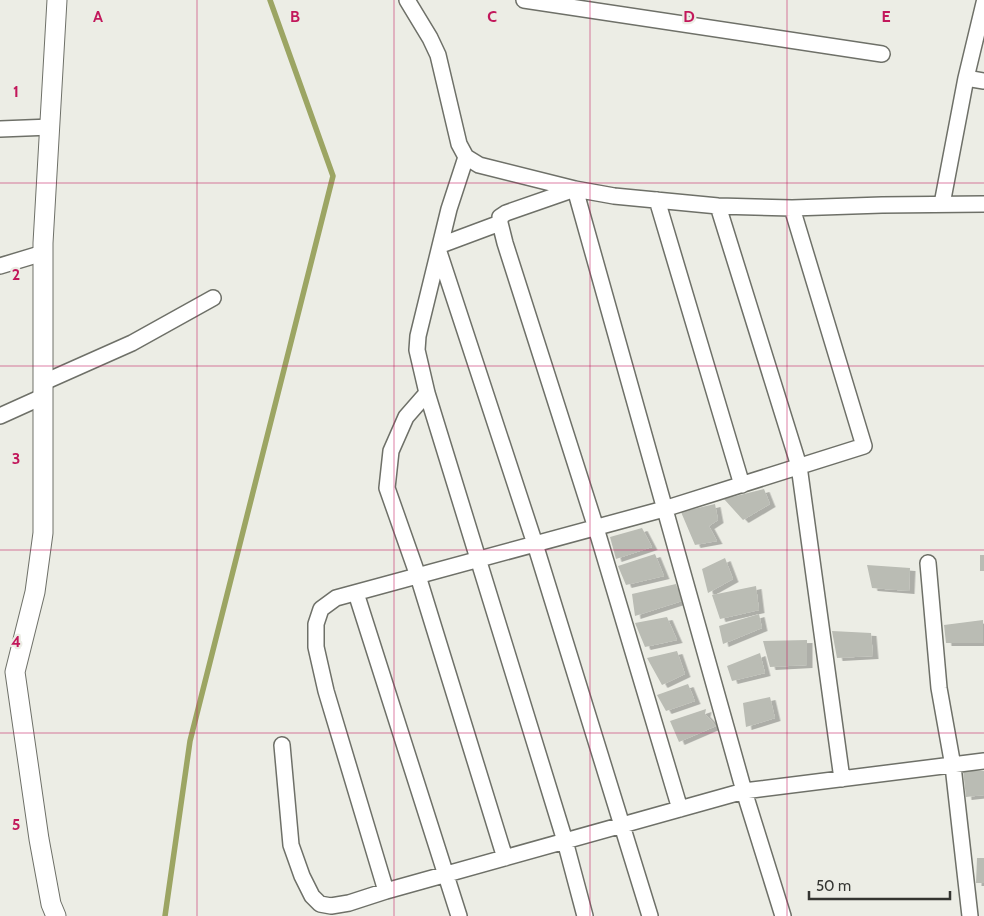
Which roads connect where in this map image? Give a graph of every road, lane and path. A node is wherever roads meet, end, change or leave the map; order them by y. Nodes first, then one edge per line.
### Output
1 (57, 0) edge
2 (407, 0) edge
3 (524, 0) edge
4 (984, 3) edge
5 (882, 54) dead end
6 (966, 78) junction
7 (984, 82) edge
8 (51, 127) junction
9 (0, 129) edge
10 (466, 157) junction
11 (575, 189) junction
12 (657, 200) junction
13 (942, 204) junction
14 (984, 204) edge
15 (718, 206) junction
16 (792, 208) junction
17 (500, 223) junction
18 (440, 249) junction
19 (43, 253) junction
20 (0, 266) edge
21 (213, 298) dead end
22 (42, 390) junction
23 (427, 393) junction
24 (0, 416) edge
25 (800, 466) junction
26 (742, 485) junction
27 (664, 509) junction
28 (596, 528) junction
29 (535, 544) junction
30 (479, 559) junction
31 (928, 563) dead end
32 (418, 576) junction
33 (356, 592) junction
34 (282, 746) dead end
35 (984, 761) edge
36 (953, 766) junction
37 (842, 779) junction
38 (744, 791) junction
39 (680, 809) junction
40 (623, 825) junction
41 (565, 841) junction
42 (505, 858) junction
43 (447, 874) junction
44 (386, 891) junction
45 (56, 916) edge
46 (459, 916) edge
47 (585, 916) edge
48 (650, 916) edge
49 (783, 916) edge
50 (970, 916) edge

1 - 8 street
2 - 10 street
3 - 5 street
4 - 6 street
6 - 7 street
6 - 13 street
8 - 9 street
8 - 19 street
10 - 11 street
10 - 18 street
11 - 12 street
11 - 17 street
11 - 27 street
12 - 15 street
12 - 26 street
13 - 14 street
13 - 16 street
15 - 16 street
15 - 25 street
16 - 25 street
17 - 18 street
17 - 28 street
18 - 23 street
18 - 29 street
19 - 20 street
19 - 22 street
21 - 22 street
22 - 24 street
22 - 45 street
23 - 30 street
23 - 32 street
25 - 26 street
25 - 37 street
26 - 27 street
27 - 28 street
27 - 38 street
28 - 29 street
28 - 39 street
29 - 30 street
29 - 40 street
30 - 32 street
30 - 41 street
31 - 36 street
32 - 33 street
32 - 42 street
33 - 43 street
33 - 44 street
34 - 44 street
35 - 36 street
36 - 37 street
36 - 50 street
37 - 38 street
38 - 39 street
38 - 49 street
39 - 40 street
40 - 41 street
40 - 48 street
41 - 42 street
41 - 47 street
42 - 43 street
43 - 44 street
43 - 46 street

